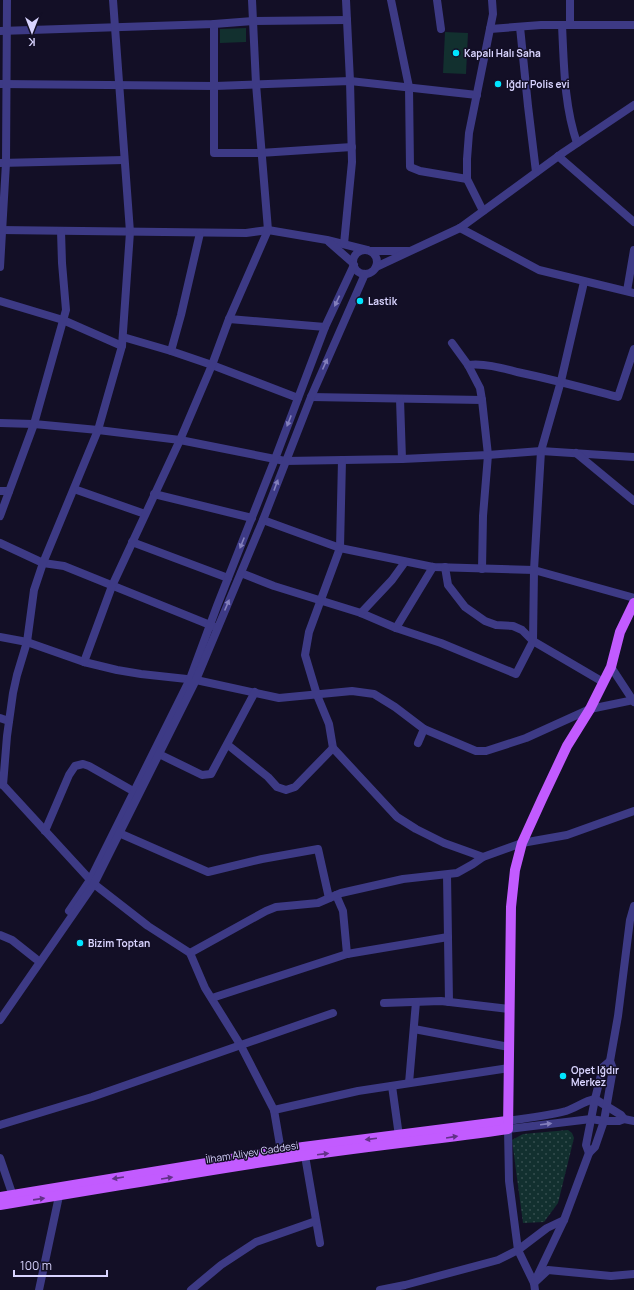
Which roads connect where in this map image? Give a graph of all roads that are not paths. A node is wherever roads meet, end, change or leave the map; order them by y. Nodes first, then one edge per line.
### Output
1 (7, 0) edge
2 (113, 0) edge
3 (252, 0) edge
4 (346, 0) edge
5 (391, 0) edge
6 (437, 0) edge
7 (492, 0) edge
8 (570, 0) edge
9 (346, 20) junction
10 (253, 21) junction
11 (214, 24) junction
12 (566, 25) junction
13 (634, 26) edge
14 (115, 27) junction
15 (520, 27) junction
16 (441, 29) dead end
17 (490, 29) junction
18 (3, 31) edge
19 (350, 81) junction
20 (4, 84) edge
21 (256, 84) junction
22 (119, 85) junction
23 (214, 86) junction
24 (409, 88) junction
25 (477, 95) junction
26 (634, 105) edge
27 (623, 112) junction
28 (634, 113) edge
29 (577, 143) junction
30 (352, 147) junction
31 (260, 153) junction
32 (558, 156) junction
33 (124, 160) junction
34 (3, 163) edge
35 (536, 172) junction
36 (467, 179) junction
37 (483, 211) junction
38 (634, 222) edge
39 (460, 228) junction
40 (268, 230) junction
41 (1, 231) edge
42 (62, 231) junction
43 (130, 232) junction
44 (200, 233) junction
45 (327, 240) junction
46 (344, 244) junction
47 (634, 250) edge
48 (369, 251) junction
49 (413, 251) junction
50 (353, 264) junction
51 (0, 267) edge
52 (376, 267) junction
53 (364, 274) junction
54 (584, 282) junction
55 (630, 292) edge
56 (0, 301) edge
57 (229, 319) junction
58 (63, 320) junction
59 (325, 327) junction
60 (123, 337) junction
61 (452, 343) dead end
62 (122, 346) junction
63 (634, 350) edge
64 (171, 351) junction
65 (212, 365) junction
66 (468, 365) junction
67 (561, 382) junction
68 (311, 397) junction
69 (298, 398) junction
70 (400, 399) junction
71 (482, 400) junction
72 (0, 423) edge
73 (34, 424) junction
74 (98, 430) junction
75 (180, 440) junction
76 (541, 451) junction
77 (576, 453) junction
78 (488, 455) junction
79 (634, 457) edge
80 (275, 459) junction
81 (402, 459) junction
82 (342, 460) junction
83 (285, 461) junction
84 (74, 489) junction
85 (0, 491) edge
86 (9, 491) junction
87 (154, 494) junction
88 (634, 501) edge
89 (145, 514) junction
90 (0, 516) edge
91 (252, 518) junction
92 (263, 520) junction
93 (132, 542) junction
94 (0, 543) edge
95 (340, 548) junction
96 (405, 562) junction
97 (44, 563) junction
98 (433, 567) junction
99 (445, 567) junction
100 (482, 569) junction
101 (534, 570) junction
102 (240, 573) junction
103 (228, 578) junction
104 (112, 586) junction
105 (634, 598) edge
106 (321, 600) junction
107 (634, 603) edge
108 (361, 613) junction
109 (214, 627) junction
110 (396, 628) junction
111 (0, 637) edge
112 (533, 641) junction
113 (27, 642) junction
114 (84, 662) junction
115 (610, 667) junction
116 (193, 680) junction
117 (603, 682) junction
118 (255, 692) junction
119 (317, 695) junction
120 (633, 701) edge
121 (590, 709) junction
122 (0, 718) edge
123 (9, 721) junction
124 (424, 729) junction
125 (418, 743) dead end
126 (228, 745) junction
127 (333, 748) junction
128 (159, 754) junction
129 (2, 785) edge
130 (133, 791) junction
131 (634, 811) edge
132 (45, 831) junction
133 (119, 833) junction
134 (522, 843) junction
135 (483, 857) junction
136 (447, 875) junction
137 (92, 882) junction
138 (332, 897) junction
139 (634, 906) edge
140 (0, 935) edge
141 (448, 937) junction
142 (190, 953) junction
143 (347, 954) junction
144 (36, 959) junction
145 (212, 998) junction
146 (416, 1002) junction
147 (449, 1002) junction
148 (384, 1003) dead end
149 (509, 1009) junction
150 (0, 1011) edge
151 (333, 1013) dead end
152 (0, 1020) edge
153 (414, 1029) junction
154 (241, 1046) junction
155 (509, 1047) junction
156 (610, 1061) junction
157 (509, 1068) junction
158 (409, 1083) junction
159 (392, 1086) junction
160 (595, 1099) junction
161 (607, 1106) junction
162 (274, 1110) junction
163 (591, 1119) junction
164 (624, 1119) junction
165 (604, 1121) junction
166 (634, 1121) edge
167 (0, 1125) edge
168 (507, 1125) junction
169 (399, 1136) junction
170 (305, 1152) junction
171 (589, 1153) junction
172 (283, 1155) junction
173 (0, 1158) edge
174 (59, 1196) junction
175 (14, 1198) junction
176 (1, 1199) edge
177 (316, 1220) junction
178 (564, 1220) junction
179 (320, 1243) dead end
180 (518, 1250) junction
181 (634, 1274) edge
182 (535, 1287) edge
183 (38, 1290) edge
184 (191, 1290) edge
185 (380, 1290) edge

1 - 18 street
2 - 14 street
3 - 10 street
4 - 9 street
5 - 24 street
6 - 16 street
7 - 17 street
8 - 12 street
9 - 10 street
9 - 19 street
10 - 11 street
10 - 21 street
11 - 14 street
11 - 23 street
12 - 13 street
12 - 15 street
12 - 29 street
14 - 18 street
14 - 22 street
15 - 17 street
15 - 35 street
17 - 25 street
18 - 20 street
19 - 21 street
19 - 24 street
19 - 30 street
20 - 22 street
20 - 34 street
21 - 23 street
21 - 31 street
22 - 23 street
22 - 33 street
23 - 31 street
24 - 25 street
24 - 36 street
25 - 36 street
26 - 27 street
27 - 28 street
27 - 29 street
29 - 32 street
30 - 31 street
30 - 46 street
31 - 40 street
32 - 35 street
32 - 38 street
33 - 34 street
33 - 43 street
34 - 41 street
35 - 37 street
36 - 37 street
37 - 39 street
39 - 49 street
39 - 54 street
40 - 44 street
40 - 45 street
40 - 57 street
41 - 42 street
41 - 51 street
42 - 43 street
42 - 58 street
43 - 44 street
43 - 60 street
44 - 64 street
45 - 46 street
45 - 50 street
46 - 48 street
47 - 55 street
48 - 49 street
48 - 50 street
48 - 52 street
49 - 52 street
50 - 53 street
50 -> 59 street
52 - 53 street
68 -> 53 street
54 - 55 street
54 - 67 street
56 - 58 street
57 - 59 street
57 - 65 street
58 - 62 street
58 - 73 street
59 - 69 street
60 - 62 street
60 - 64 street
61 - 66 street
62 - 74 street
63 - 67 street
64 - 65 street
65 - 69 street
65 - 75 street
66 - 67 street
66 - 71 street
67 - 76 street
68 - 70 street
68 - 83 street
69 -> 80 street
70 - 71 street
70 - 81 street
71 - 78 street
72 - 73 street
73 - 74 street
73 - 86 street
74 - 75 street
74 - 84 street
75 - 80 street
75 - 87 street
76 - 77 street
76 - 78 street
76 - 101 street
77 - 79 street
77 - 88 street
78 - 81 street
78 - 100 street
80 - 83 street
80 - 91 street
81 - 82 street
82 - 83 street
82 - 95 street
92 -> 83 street
84 - 89 street
84 - 97 street
85 - 86 street
86 - 90 street
87 - 89 street
87 - 91 street
89 - 93 street
91 -> 103 street
92 - 95 street
92 - 102 street
93 - 103 street
93 - 104 street
94 - 97 street
95 - 96 street
95 - 106 street
96 - 98 street
96 - 108 street
97 - 104 street
97 - 113 street
98 - 99 street
98 - 110 street
99 - 100 street
99 - 112 street
100 - 101 street
101 - 105 street
101 - 112 street
102 - 106 street
109 -> 102 street
103 - 109 street
104 - 109 street
104 - 114 street
106 - 108 street
106 - 119 street
107 - 115 main road
108 - 110 street
109 - 116 street
110 - 112 street
111 - 113 street
112 - 117 street
113 - 114 street
113 - 123 street
114 - 116 street
115 - 117 main road
115 - 120 street
116 - 118 street
116 - 128 street
116 - 130 street
117 - 121 main road
118 - 119 street
118 - 126 street
119 - 124 street
119 - 127 street
120 - 121 street
121 - 124 street
121 - 134 main road
122 - 123 street
123 - 129 street
124 - 125 street
126 - 127 street
126 - 128 street
127 - 135 street
128 - 133 street
129 - 132 street
130 - 132 street
130 - 137 street
131 - 134 street
132 - 137 street
133 - 137 street
133 - 138 street
134 - 135 street
134 - 149 main road
135 - 136 street
136 - 138 street
136 - 141 street
137 - 142 street
137 - 144 street
137 - 152 street
138 - 142 street
138 - 143 street
139 - 156 street
140 - 144 street
141 - 143 street
141 - 147 street
142 - 145 street
143 - 145 street
144 - 150 street
145 - 154 street
146 - 147 street
146 - 148 street
146 - 153 street
147 - 149 street
149 - 155 main road
151 - 154 street
153 - 155 street
153 - 158 street
154 - 162 street
154 - 167 street
155 - 157 main road
156 - 160 street
156 - 161 street
157 - 158 street
157 - 168 main road
158 - 159 street
159 - 162 street
159 - 169 street
160 - 161 street
160 - 163 street
160 - 168 street
161 - 164 street
161 - 165 street
162 - 172 street
163 - 165 street
168 -> 163 street
163 - 171 street
164 - 165 street
164 - 166 street
165 - 171 street
168 - 169 main road, İlham Aliyev Caddesi
170 -> 168 main road, İlham Aliyev Caddesi
168 - 180 street
169 -> 170 main road, İlham Aliyev Caddesi
170 - 172 main road, İlham Aliyev Caddesi
170 - 177 street
171 - 178 street
174 -> 172 main road, İlham Aliyev Caddesi
172 -> 175 main road, İlham Aliyev Caddesi
173 - 175 street
175 -> 174 main road, İlham Aliyev Caddesi
174 - 183 street
175 - 176 main road, İlham Aliyev Caddesi
177 - 179 street
177 - 184 street
178 - 180 street
178 - 182 street
180 - 182 street
180 - 185 street
181 - 182 street

